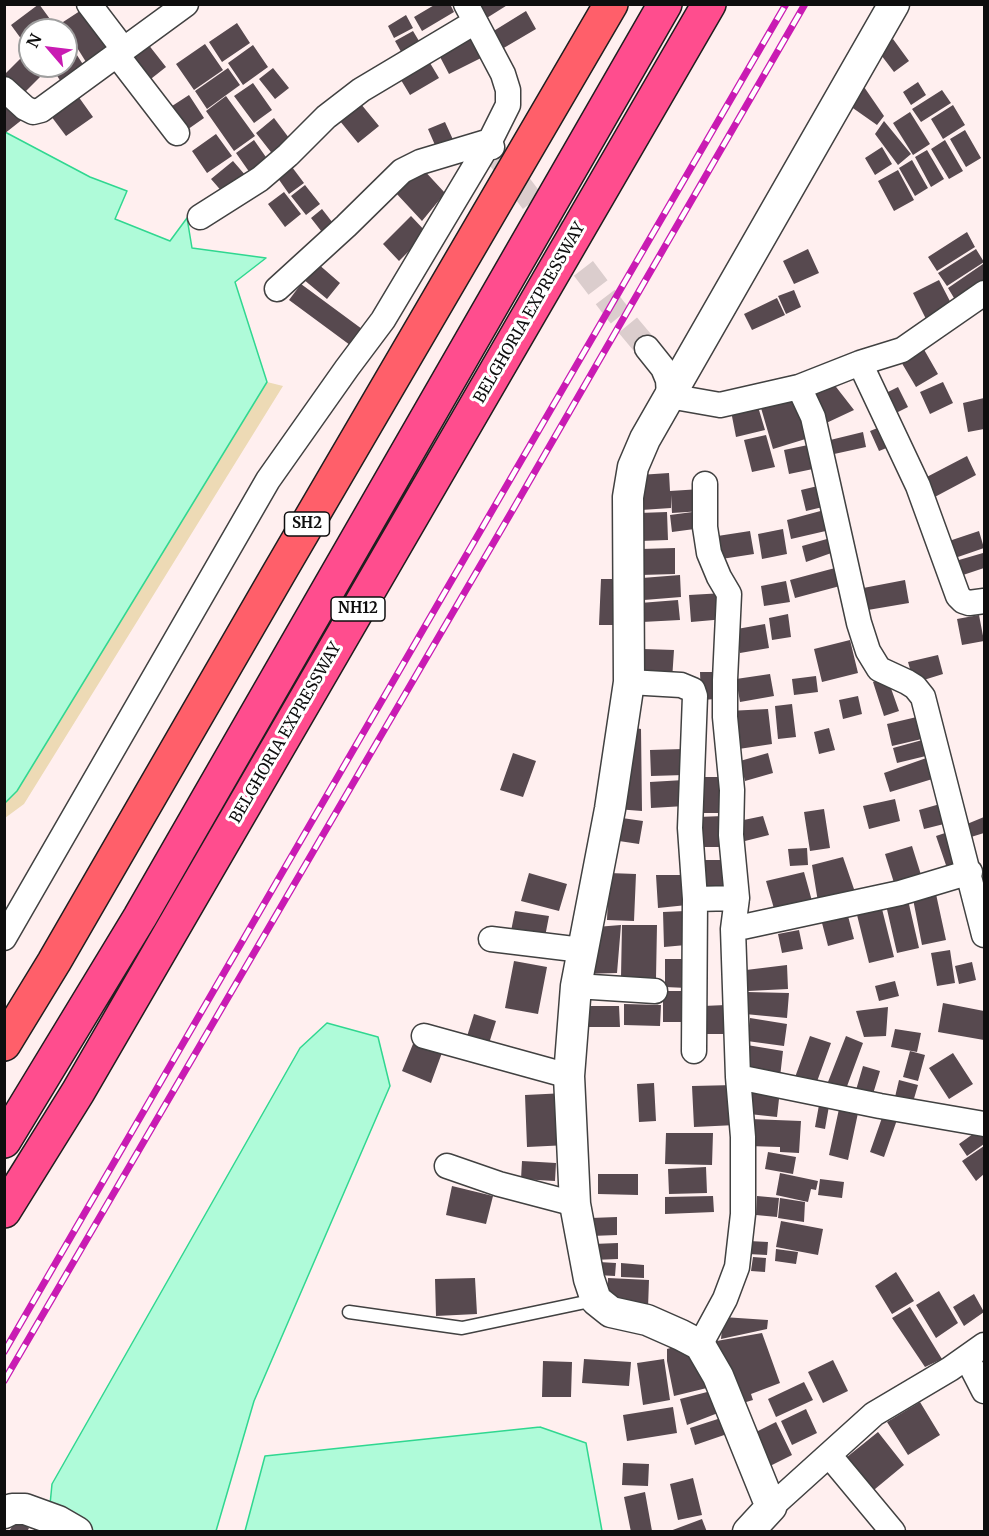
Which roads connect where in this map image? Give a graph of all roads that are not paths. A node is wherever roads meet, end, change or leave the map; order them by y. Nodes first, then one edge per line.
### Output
1 (89, 4) edge
2 (186, 4) edge
3 (611, 4) edge
4 (665, 4) edge
5 (709, 4) edge
6 (894, 4) edge
7 (470, 13) edge
8 (121, 53) junction
9 (4, 89) edge
10 (177, 133) dead end
11 (493, 147) junction
12 (200, 217) dead end
13 (277, 289) dead end
14 (984, 293) edge
15 (647, 348) tunnel mouth
16 (860, 363) junction
17 (799, 387) junction
18 (669, 396) junction
19 (705, 484) dead end
20 (984, 601) edge
21 (629, 682) junction
22 (970, 872) junction
23 (737, 898) junction
24 (695, 899) junction
25 (15, 901) edge
26 (734, 929) junction
27 (984, 935) edge
28 (4, 938) edge
29 (491, 939) dead end
30 (582, 950) junction
31 (576, 986) junction
32 (655, 991) dead end
33 (424, 1036) dead end
34 (4, 1044) edge
35 (694, 1051) dead end
36 (569, 1076) junction
37 (738, 1077) junction
38 (984, 1124) edge
39 (4, 1141) edge
40 (447, 1166) dead end
41 (575, 1204) junction
42 (4, 1211) edge
43 (596, 1300) junction
44 (349, 1312) dead end
45 (700, 1345) junction
46 (976, 1352) edge
47 (984, 1390) edge
48 (829, 1455) junction
49 (771, 1507) junction
50 (4, 1514) edge
51 (77, 1532) edge
52 (748, 1532) edge
53 (893, 1532) edge

1 - 8 street
2 - 8 street
3 - 34 main road, SH2
4 - 39 highway, BELGHORIA EXPRESSWAY / NH12
5 - 42 highway, BELGHORIA EXPRESSWAY / NH12
6 - 18 street
7 - 11 street
7 - 12 street
8 - 9 street
8 - 10 street
11 - 13 street
11 - 25 street
14 - 16 street
15 - 18 street
16 - 17 street
16 - 20 street
17 - 18 street
17 - 22 street
18 - 21 street
19 - 23 street
21 - 24 street
21 - 30 street
22 - 26 street
22 - 27 street
23 - 24 street
23 - 26 street
24 - 35 street
25 - 28 street
26 - 37 street
29 - 30 street
30 - 31 street
31 - 32 street
31 - 36 street
33 - 36 street
36 - 41 street
37 - 38 street
37 - 45 street
40 - 41 street
41 - 43 street
43 - 44 lane
43 - 45 street
45 - 49 street
46 - 47 street
46 - 48 street
48 - 49 street
48 - 53 street
49 - 52 street
50 - 51 street

